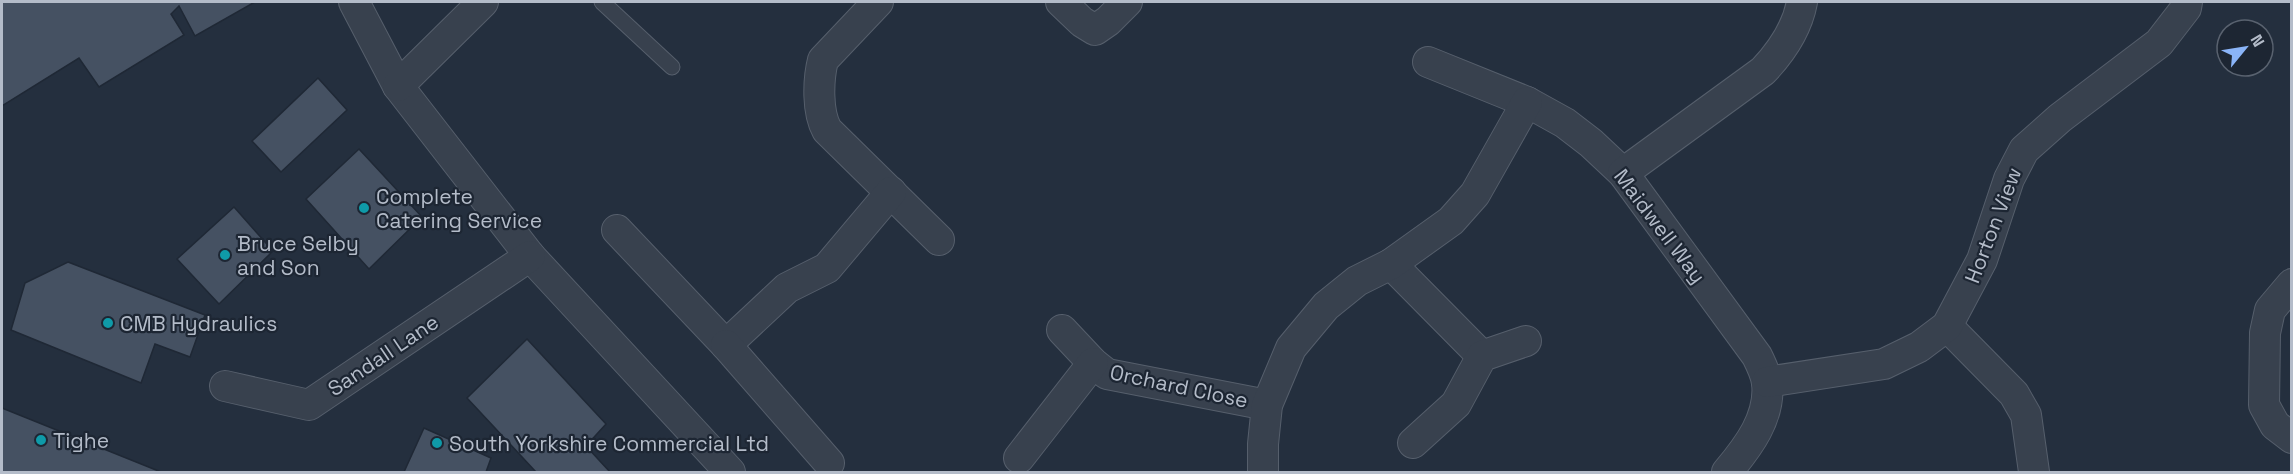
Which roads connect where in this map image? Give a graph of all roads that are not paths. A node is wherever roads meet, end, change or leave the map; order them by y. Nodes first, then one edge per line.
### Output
1 (354, 2) edge
2 (483, 2) edge
3 (602, 2) edge
4 (878, 2) edge
5 (1061, 2) edge
6 (1127, 2) edge
7 (1802, 2) edge
8 (2187, 2) edge
9 (1428, 62) dead end
10 (672, 67) dead end
11 (398, 86) junction
12 (1527, 102) junction
13 (1623, 173) junction
14 (891, 192) junction
15 (617, 230) dead end
16 (939, 240) dead end
17 (530, 256) junction
18 (1390, 264) junction
19 (2292, 284) edge
20 (1947, 326) junction
21 (1062, 330) dead end
22 (1526, 341) dead end
23 (726, 345) junction
24 (1482, 356) junction
25 (1093, 363) junction
26 (1767, 382) junction
27 (225, 387) dead end
28 (1267, 405) junction
29 (2292, 438) edge
30 (1413, 443) dead end
31 (1019, 458) dead end
32 (829, 463) dead end
33 (730, 472) edge
34 (1263, 472) edge
35 (1727, 472) edge
36 (2034, 472) edge

1 - 11 street
2 - 11 street
3 - 10 lane
4 - 14 street
5 - 6 street
7 - 13 street
8 - 20 street, Horton View
9 - 12 street, Maidwell Way
11 - 17 street
12 - 13 street, Maidwell Way
12 - 18 street
13 - 26 street, Maidwell Way
14 - 16 street
14 - 23 street
15 - 23 street
17 - 27 street, Sandall Lane
17 - 33 street
18 - 24 street
18 - 28 street
19 - 29 street
20 - 26 street, Horton View
20 - 36 street
21 - 25 street, Orchard Close
22 - 24 street
23 - 32 street
24 - 30 street
25 - 28 street, Orchard Close
25 - 31 street, Orchard Close
26 - 35 street, Maidwell Way
28 - 34 street

